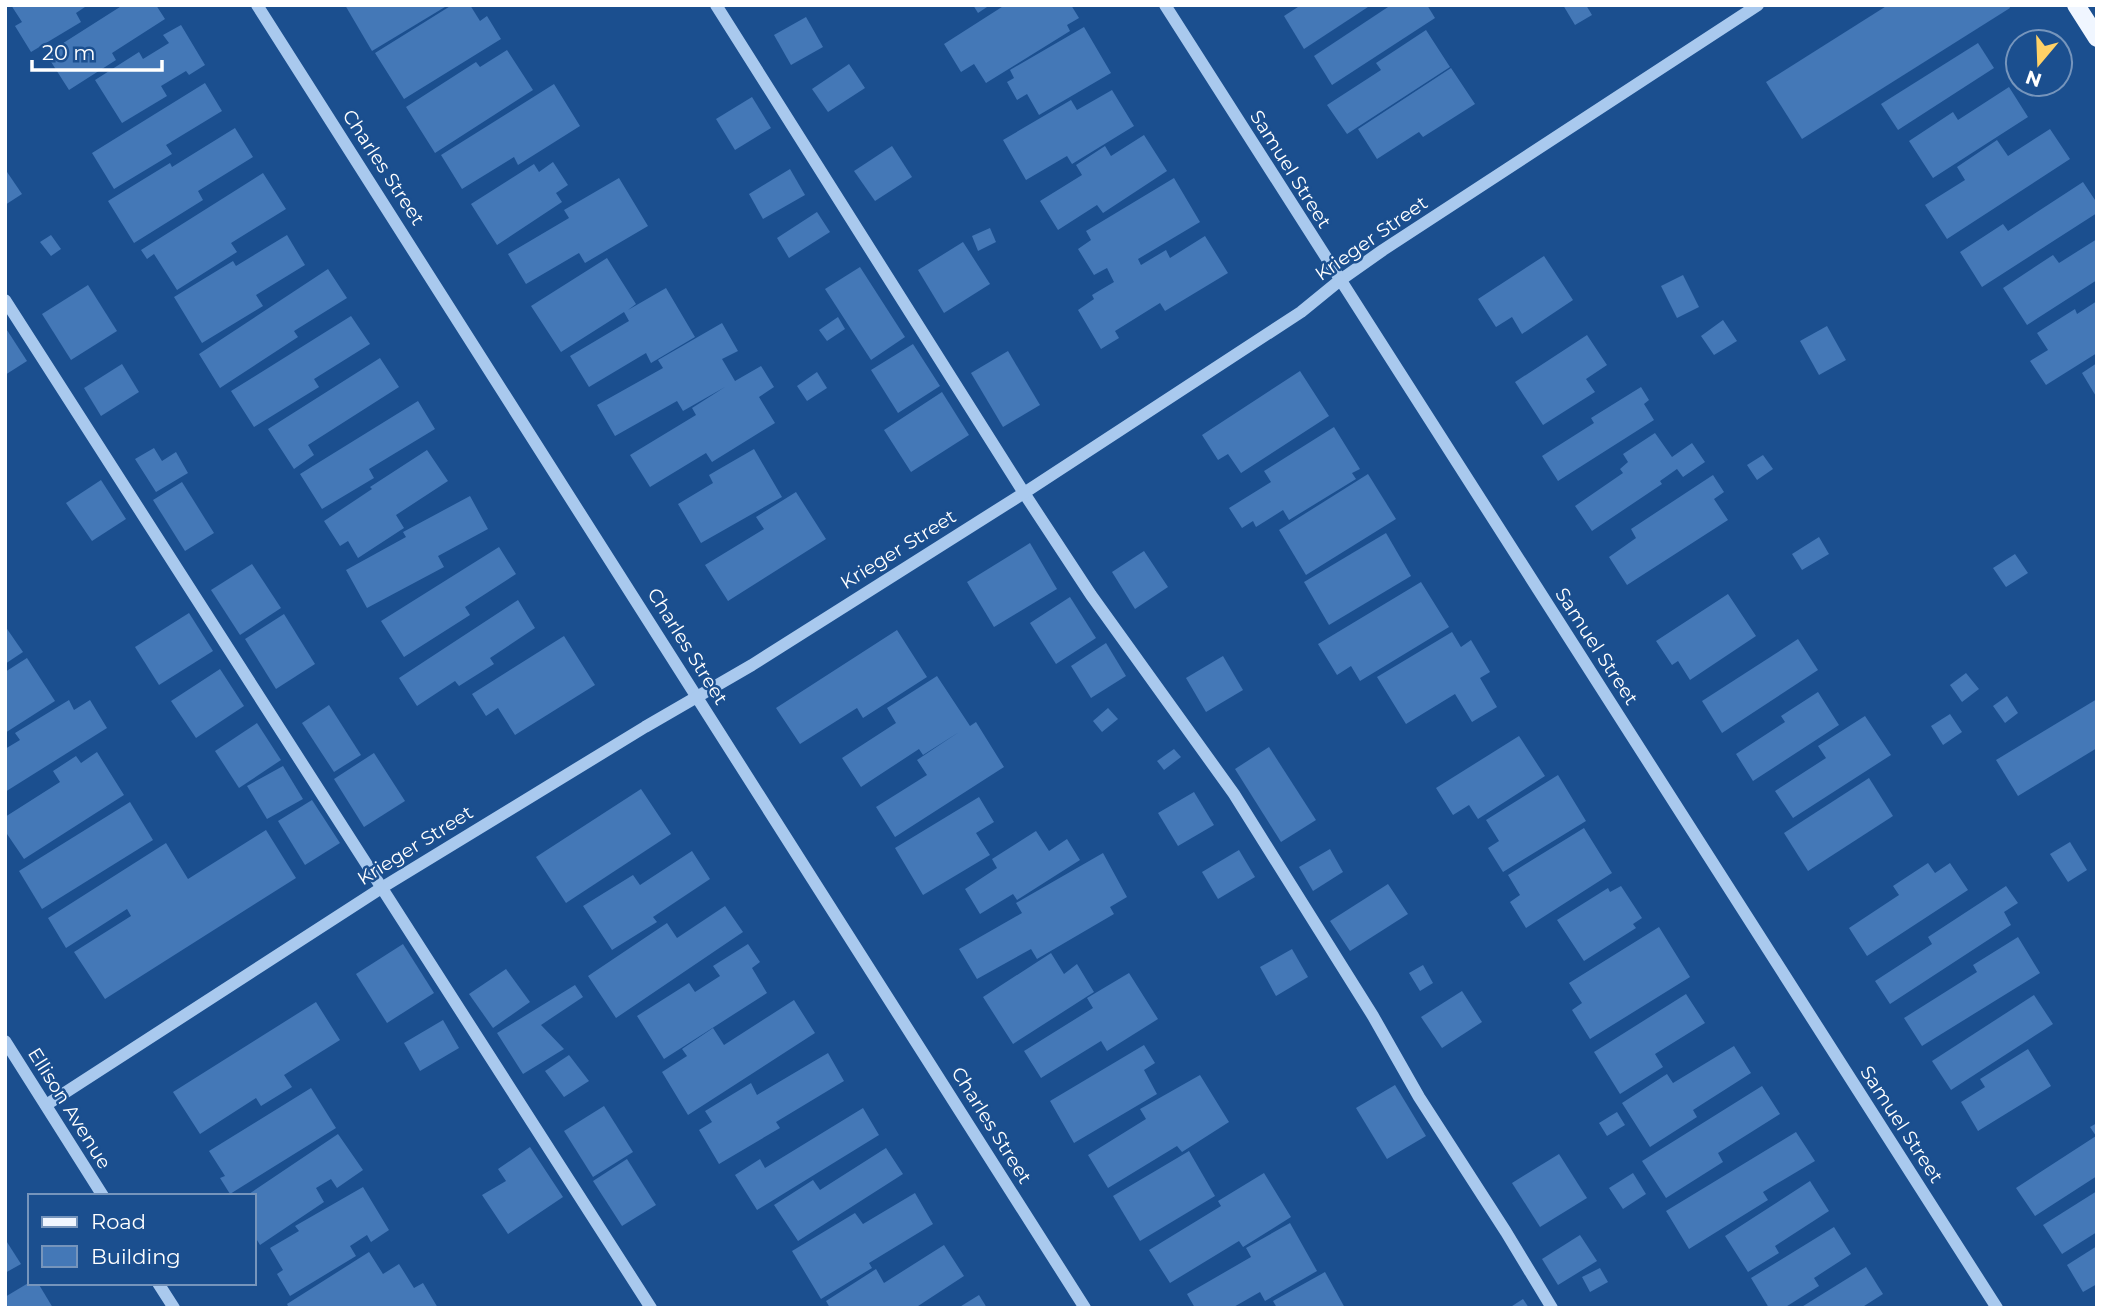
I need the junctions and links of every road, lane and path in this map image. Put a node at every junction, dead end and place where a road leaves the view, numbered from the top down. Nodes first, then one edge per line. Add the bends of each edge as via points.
1 (257, 5) edge
2 (716, 5) edge
3 (1165, 5) edge
4 (1758, 5) edge
5 (2076, 5) edge
6 (2097, 38) edge
7 (1339, 281) junction
8 (5, 300) edge
9 (1024, 493) junction
10 (698, 697) junction
11 (383, 887) junction
12 (5, 1041) edge
13 (46, 1105) junction
14 (102, 1194) edge
15 (159, 1285) edge
16 (174, 1308) edge
17 (652, 1308) edge
18 (1085, 1308) edge
19 (1552, 1308) edge
20 (1997, 1308) edge

1 - 10 street, Charles Street
2 - 9 street
3 - 7 street, Samuel Street
4 - 7 street, Krieger Street
5 - 6 main road
7 - 9 street, Krieger Street via 1301,312
7 - 20 street, Samuel Street
8 - 11 street
9 - 10 street, Krieger Street
9 - 19 street via 1234,794
10 - 11 street, Krieger Street
10 - 18 street, Charles Street
11 - 13 street, Krieger Street
11 - 17 street
12 - 13 street, Ellison Avenue
13 - 14 street, Ellison Avenue
15 - 16 street

